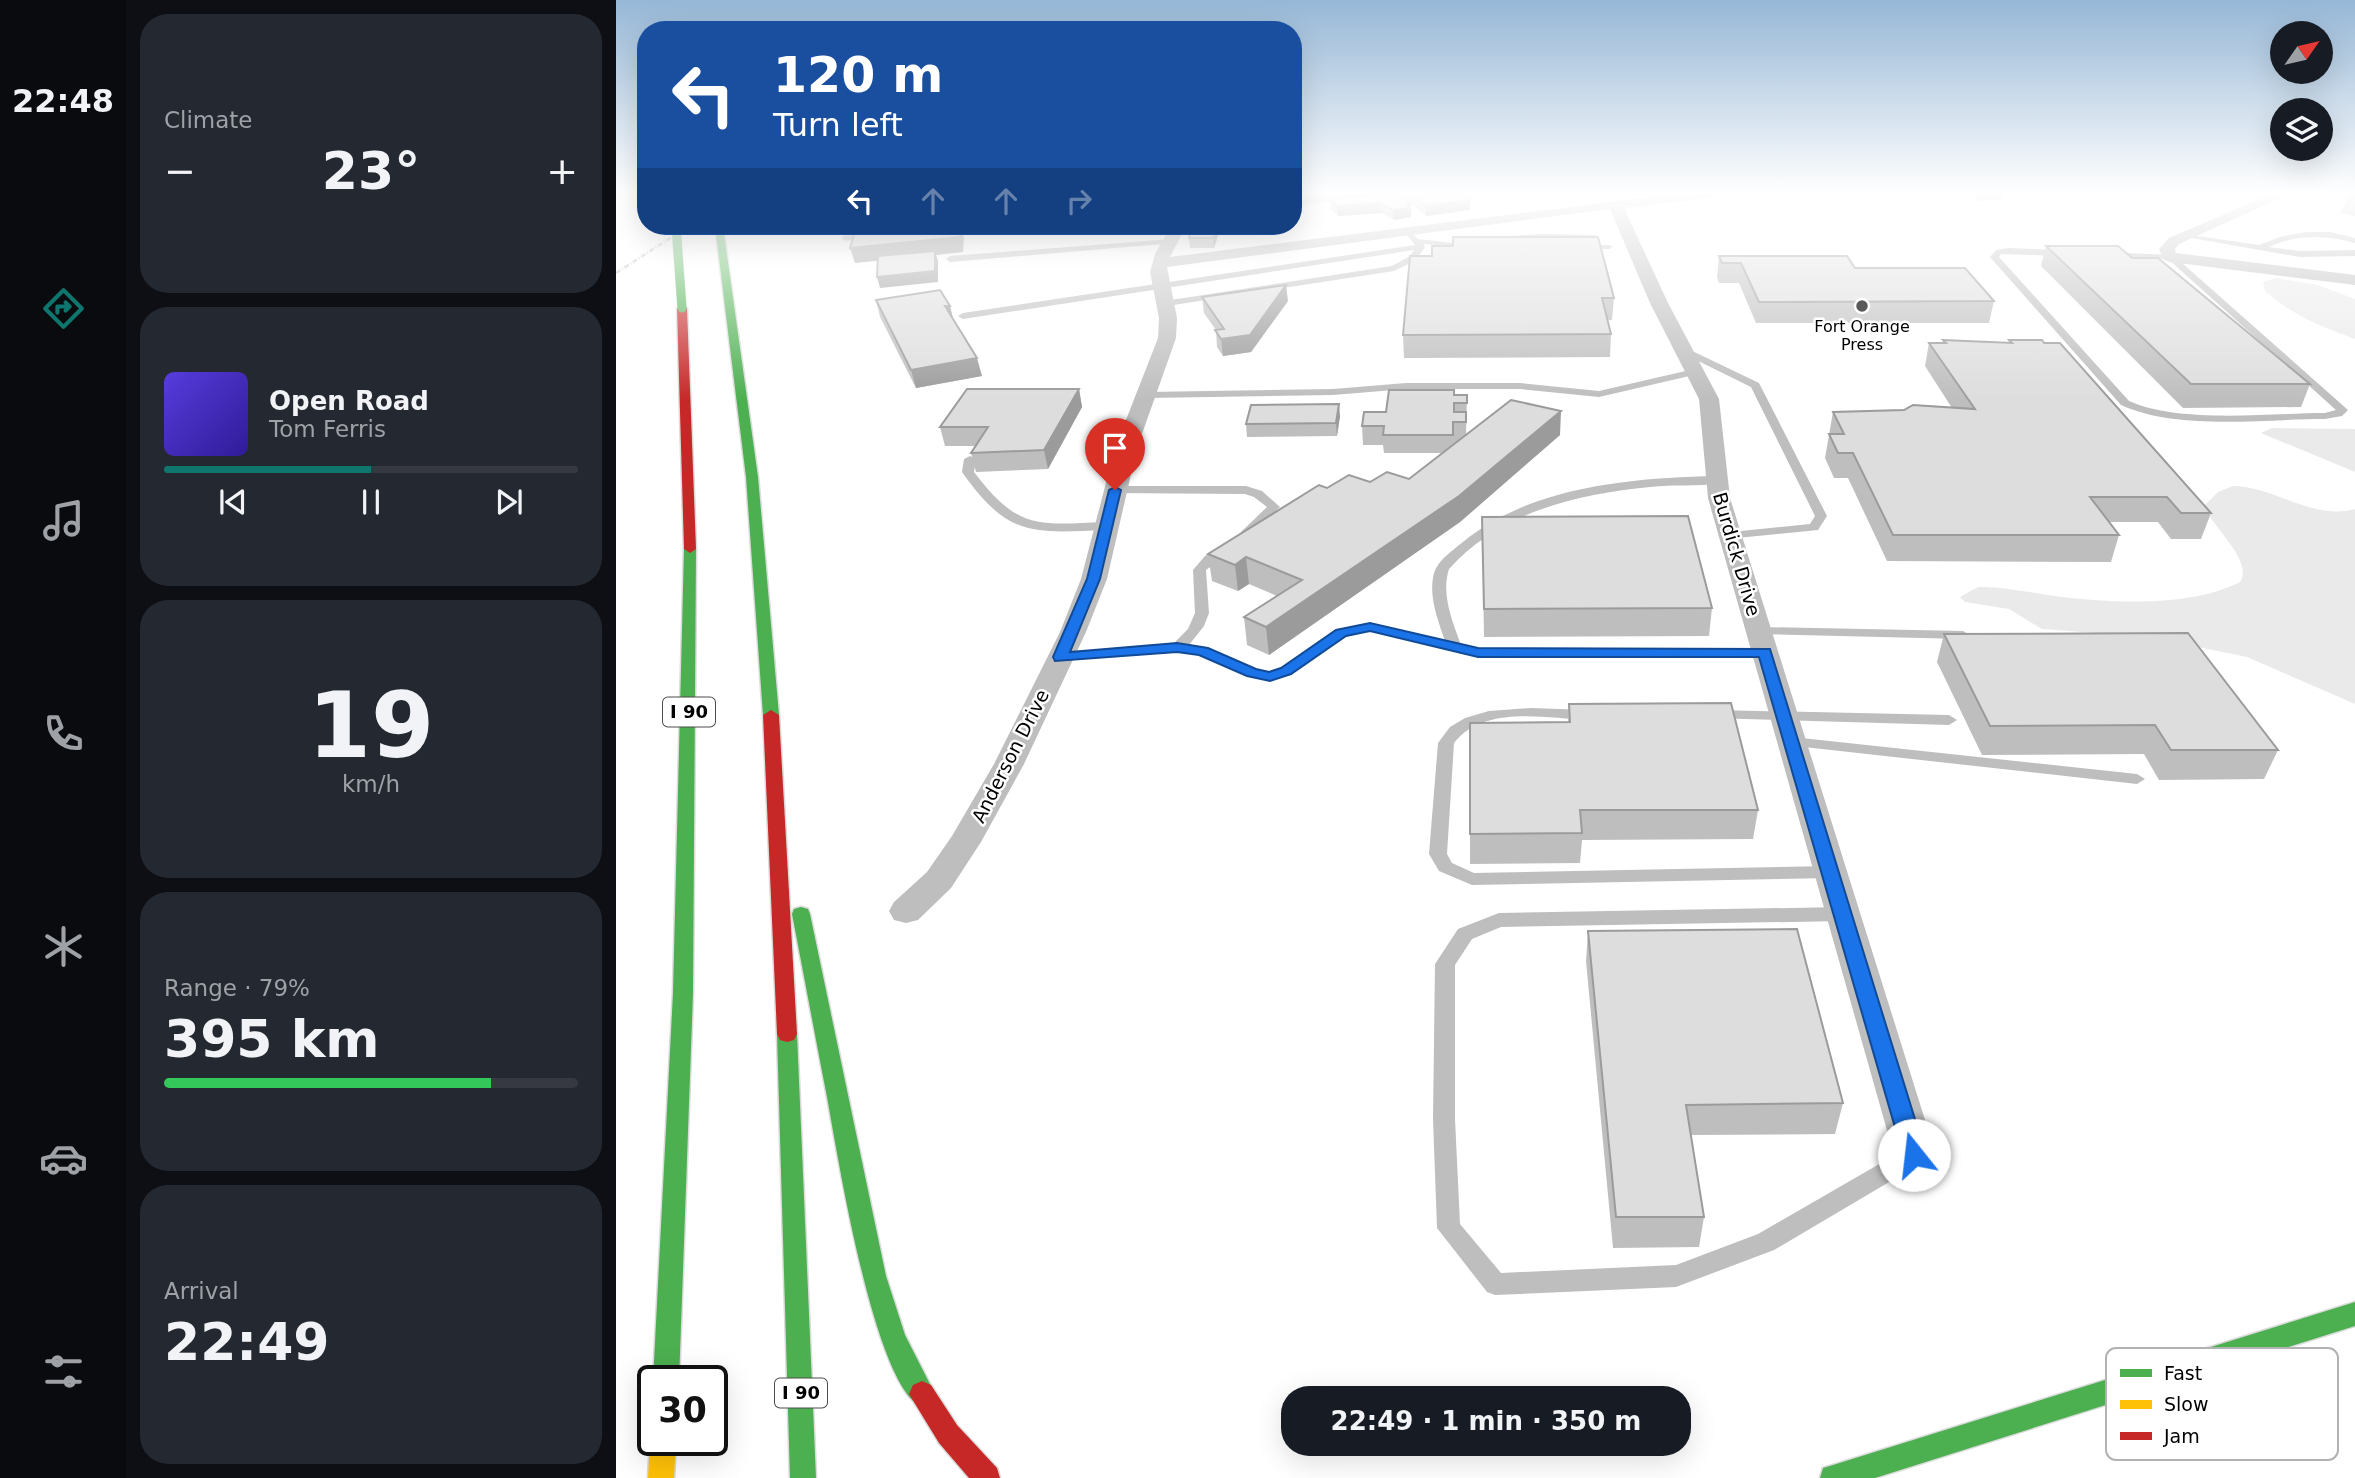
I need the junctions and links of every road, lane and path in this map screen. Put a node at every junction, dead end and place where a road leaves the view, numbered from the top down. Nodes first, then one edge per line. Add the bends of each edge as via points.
1 (679, 263) edge
2 (725, 263) edge
3 (1112, 263) edge
4 (1404, 263) edge
5 (1643, 263) edge
6 (2000, 263) edge
7 (2177, 263) edge
8 (2218, 263) edge
9 (1168, 264) edge
10 (2355, 280) edge
11 (963, 316) dead end
12 (1689, 361) junction
13 (1146, 395) junction
14 (970, 459) dead end
15 (1716, 480) junction
16 (1115, 490) junction
17 (1105, 526) junction
18 (1731, 536) junction
19 (1978, 636) edge
20 (1762, 642) junction
21 (1454, 646) junction
22 (1177, 648) junction
23 (1060, 657) junction
24 (1607, 715) edge
25 (1702, 715) edge
26 (1784, 715) junction
27 (1949, 720) dead end
28 (1792, 742) junction
29 (2137, 779) dead end
30 (775, 784) junction
31 (1830, 872) junction
32 (906, 911) dead end
33 (1843, 915) junction
34 (1914, 1155) joint
35 (2355, 1314) edge
36 (2247, 1348) edge
37 (667, 1365) edge
38 (2106, 1392) edge
39 (662, 1456) edge
40 (661, 1478) edge
41 (803, 1478) edge
42 (987, 1478) edge
43 (1833, 1478) edge

1 - 37 highway, I 90, bridge via 691,467 691,631 684,956
2 - 30 highway, I 90 via 752,456
3 - 9 lane
4 - 9 lane via 1394,268
5 - 12 street, Burdick Drive
6 - 7 lane via 2134,409 2165,415 2325,416 2342,411 2340,404
8 - 10 street
9 - 11 lane
9 - 13 street, Anderson Drive via 1167,338
12 - 13 lane via 1599,394 1520,386 1406,386
12 - 15 street, Burdick Drive via 1712,410
12 - 18 lane via 1755,385 1821,516 1814,527
13 - 16 street, Anderson Drive
14 - 17 lane via 968,472 1006,518 1046,528
15 - 18 street, Burdick Drive
15 - 21 lane via 1659,480 1553,502 1493,525 1441,570 1438,597
16 - 17 street, Anderson Drive
16 - 22 lane via 1246,490 1273,507 1202,567 1198,575 1202,617 1196,631
17 - 23 street, Anderson Drive via 1085,604
18 - 20 street, Burdick Drive
19 - 20 lane
20 - 21 lane via 1478,653
20 - 26 street, Burdick Drive
21 - 22 lane via 1370,627 1342,633 1286,671 1270,676 1202,651
22 - 23 lane
23 - 32 street, Anderson Drive via 1009,764 965,842 939,880
24 - 31 lane via 1497,714 1469,720 1450,734 1438,854 1445,867 1472,879
25 - 26 lane
26 - 27 lane
26 - 28 street, Burdick Drive
28 - 29 lane
28 - 31 street, Burdick Drive
30 - 41 highway, I 90
30 - 42 highway via 867,1247 885,1311 909,1373 948,1434
31 - 33 street, Burdick Drive
33 - 34 street, Burdick Drive
33 - 34 lane via 1499,919 1465,934 1445,964 1449,1228 1496,1284 1676,1276 1766,1242
35 - 36 highway
38 - 43 highway
39 - 40 highway

